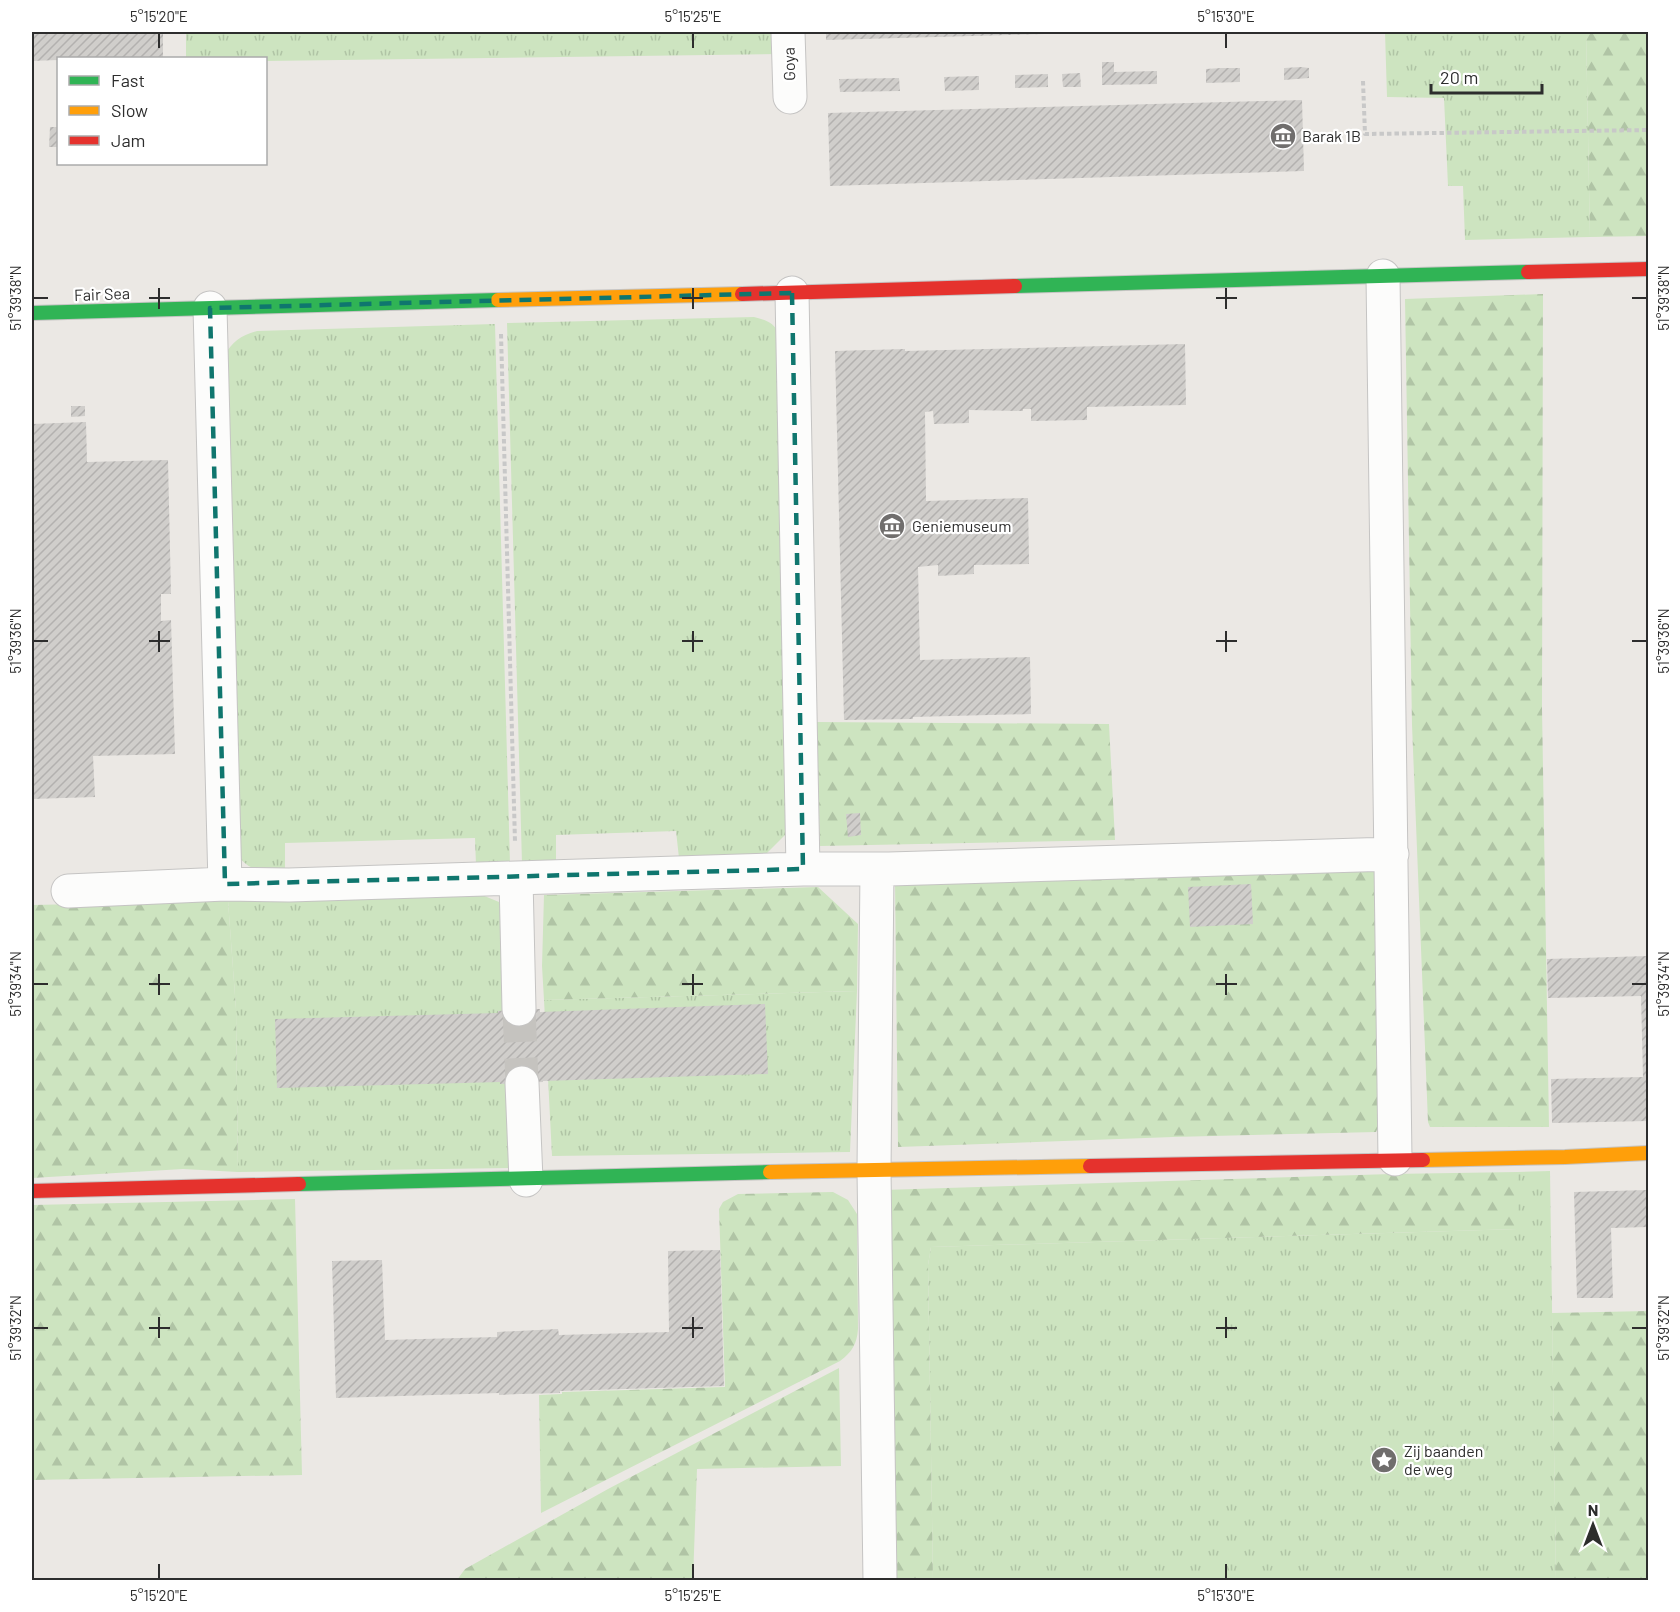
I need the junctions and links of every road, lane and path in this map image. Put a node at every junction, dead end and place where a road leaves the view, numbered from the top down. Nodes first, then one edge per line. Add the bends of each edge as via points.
1 (788, 32) edge
2 (1363, 81) dead end
3 (790, 97) dead end
4 (1648, 130) edge
5 (1648, 269) edge
6 (1383, 276) junction
7 (792, 292) junction
8 (501, 301) junction
9 (210, 308) junction
10 (32, 313) edge
11 (1392, 854) junction
12 (803, 869) junction
13 (877, 869) junction
14 (516, 879) junction
15 (225, 884) junction
16 (68, 891) dead end
17 (519, 1009) tunnel mouth
18 (522, 1083) tunnel mouth
19 (1648, 1154) edge
20 (1395, 1160) junction
21 (874, 1171) junction
22 (525, 1180) junction
23 (32, 1191) edge
24 (880, 1581) edge

1 - 3 street, Goya
2 - 4 path via 1365,134
5 - 6 street, Fair Sea
6 - 7 street, Fair Sea
6 - 11 street
7 - 8 street, Fair Sea
7 - 12 street
8 - 9 street, Fair Sea
8 - 14 path
9 - 10 street, Fair Sea
9 - 15 street
11 - 13 street
11 - 20 street
12 - 13 street
12 - 14 street
13 - 21 street
14 - 15 street
14 - 17 street
15 - 16 street
18 - 22 street
19 - 20 street
20 - 21 street
21 - 22 street
21 - 24 street
22 - 23 street

